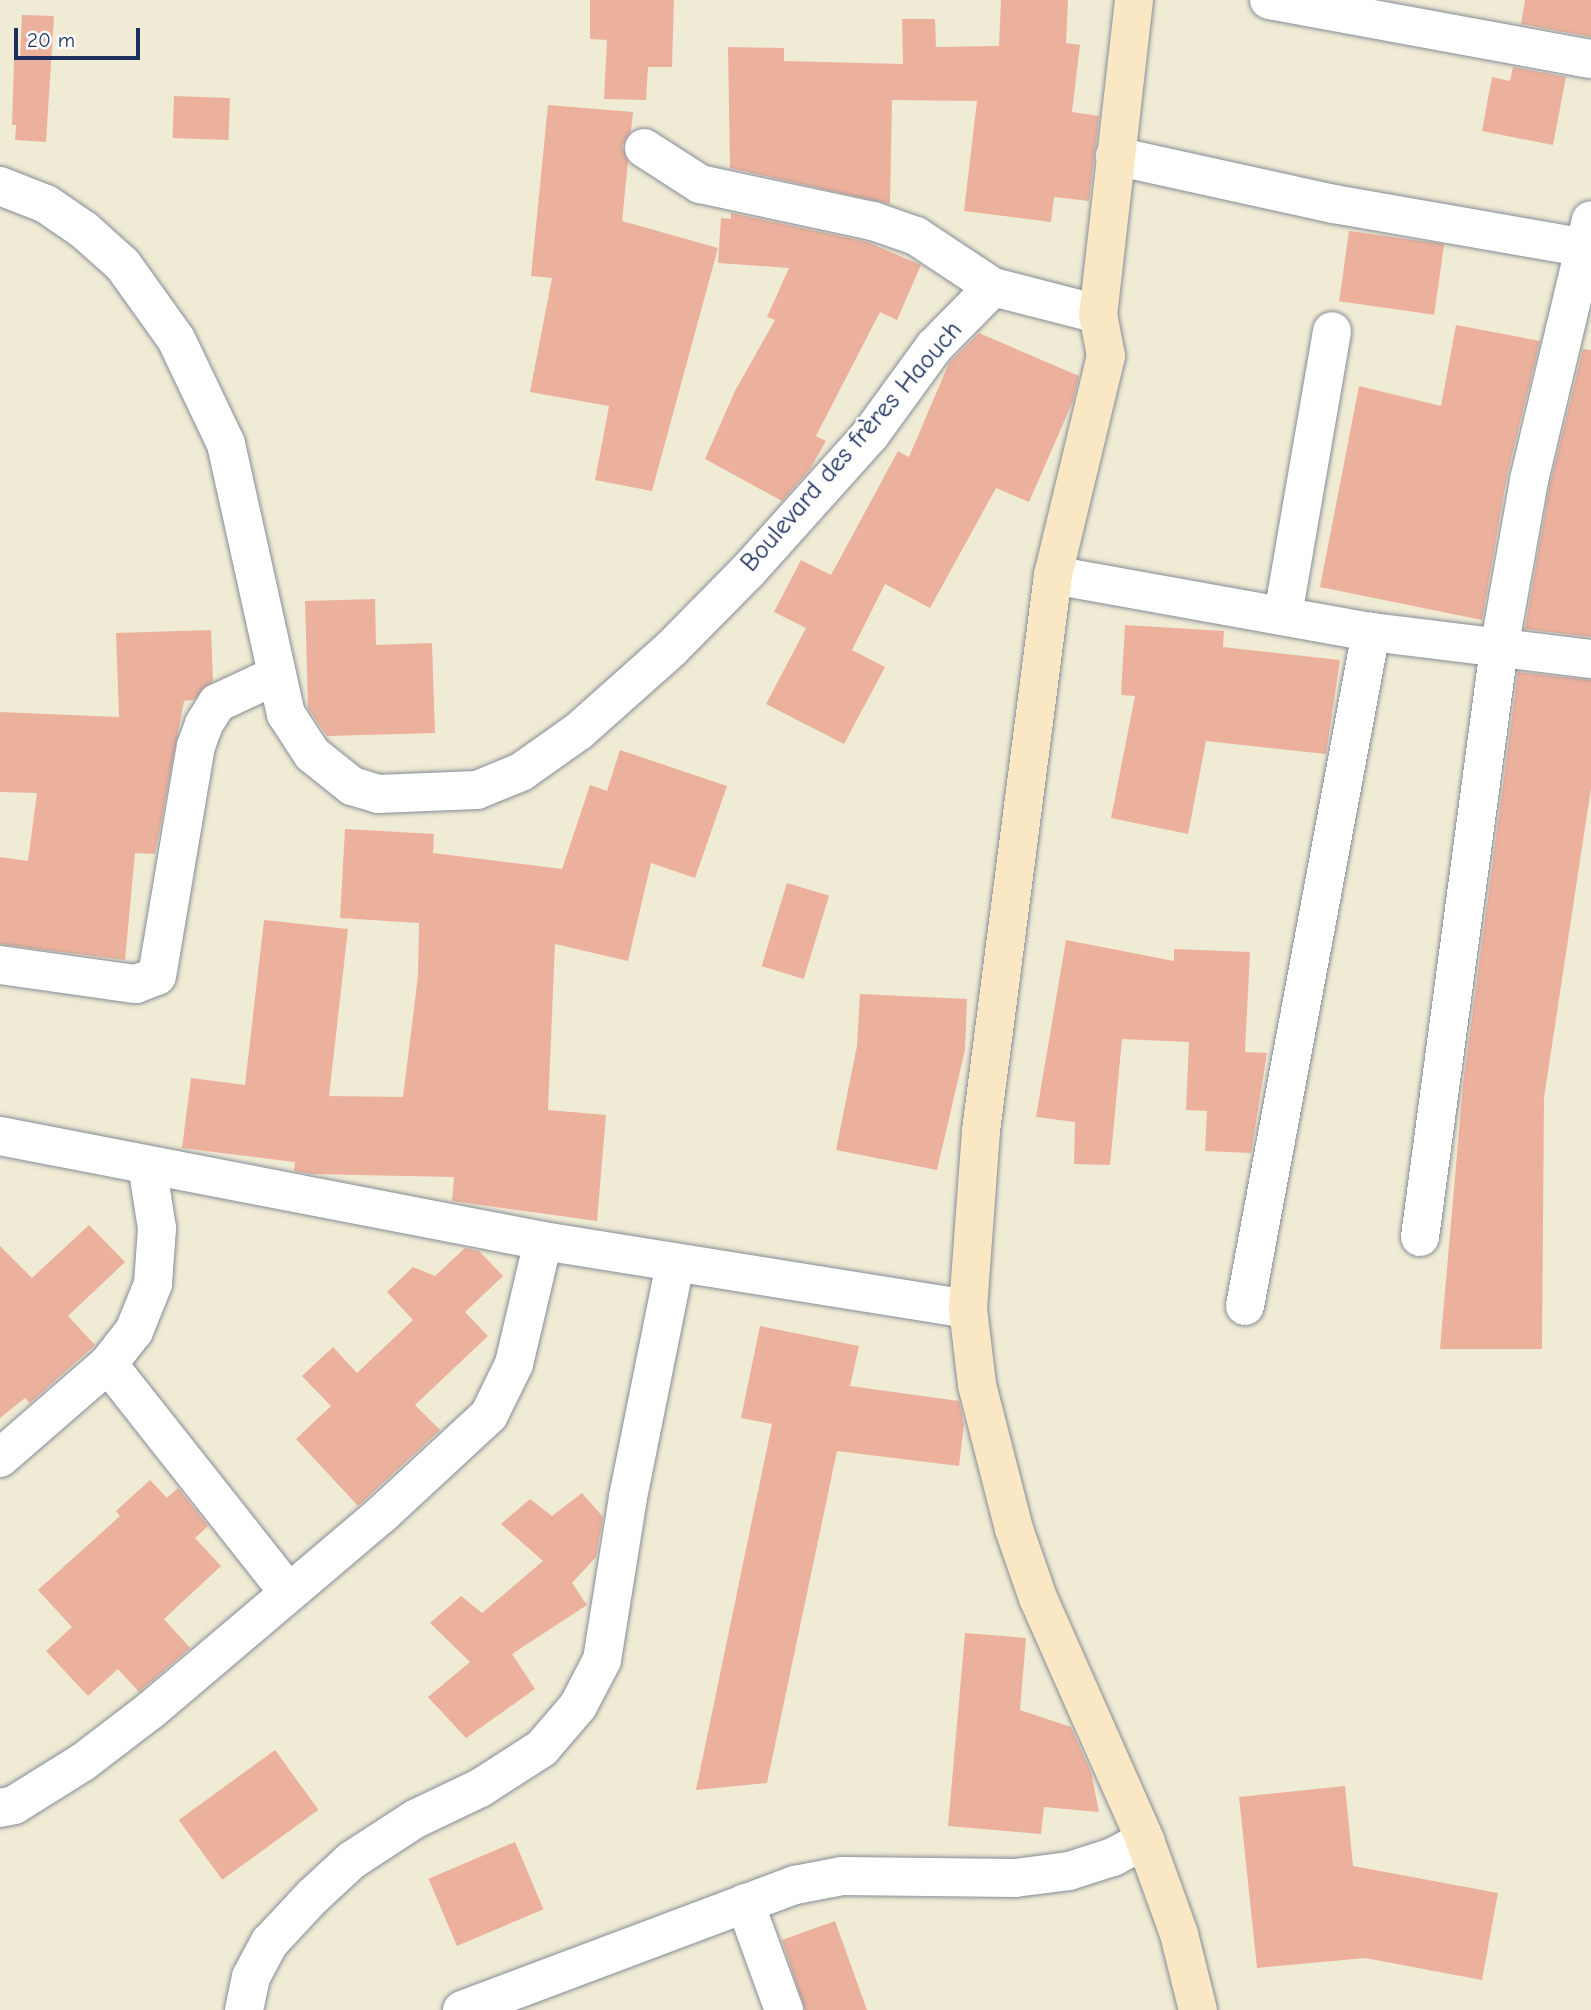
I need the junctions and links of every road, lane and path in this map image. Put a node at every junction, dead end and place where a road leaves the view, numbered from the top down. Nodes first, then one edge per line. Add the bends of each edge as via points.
1 (1133, 0) edge
2 (1269, 0) edge
3 (1591, 59) edge
4 (644, 148) dead end
5 (1115, 156) junction
6 (0, 186) edge
7 (1589, 239) edge
8 (993, 287) junction
9 (1098, 314) junction
10 (1332, 331) dead end
11 (1053, 575) junction
12 (1283, 615) junction
13 (1371, 632) junction
14 (1499, 649) junction
15 (1591, 659) edge
16 (275, 676) junction
17 (0, 965) edge
18 (0, 1136) edge
19 (147, 1164) junction
20 (1420, 1237) dead end
21 (543, 1241) junction
22 (675, 1264) junction
23 (1245, 1306) dead end
24 (968, 1309) junction
25 (108, 1364) junction
26 (0, 1458) edge
27 (288, 1592) junction
28 (0, 1808) edge
29 (1145, 1840) junction
30 (745, 1903) junction
31 (522, 1999) edge
32 (244, 2010) edge
33 (462, 2010) edge
34 (784, 2010) edge
35 (1198, 2010) edge

1 - 5 main road
2 - 3 street
4 - 8 street via 700,184 873,221 916,236
5 - 7 street via 1334,204
5 - 9 main road
6 - 16 street, Boulevard des frères Haouch via 46,204 84,230 123,265 176,339 226,444
7 - 14 street via 1529,480
8 - 9 street
8 - 16 street, Boulevard des frères Haouch via 934,346 870,435 738,581 579,731 521,772 477,790 448,793 378,794 352,786 298,736
9 - 11 main road via 1106,356
10 - 12 street
11 - 12 street
11 - 24 main road via 981,1131
12 - 13 street
13 - 14 street
13 - 23 street
14 - 15 street
14 - 20 street
16 - 17 street via 217,703 204,724 194,757 157,976 136,984
18 - 19 street
19 - 21 street
19 - 25 street via 157,1228 153,1284 134,1331
21 - 22 street
21 - 27 street via 514,1364 489,1415 381,1516
22 - 24 street
22 - 32 street via 628,1497 602,1660 578,1706 542,1748 352,1860 270,1942 251,1977
24 - 29 main road via 986,1426 1014,1529 1038,1598
25 - 26 street
25 - 27 street
27 - 28 street via 83,1762 14,1805
29 - 30 street via 1113,1857 1069,1871 1015,1878 842,1876
29 - 35 main road via 1179,1934
30 - 31 street
30 - 34 street
31 - 33 street

